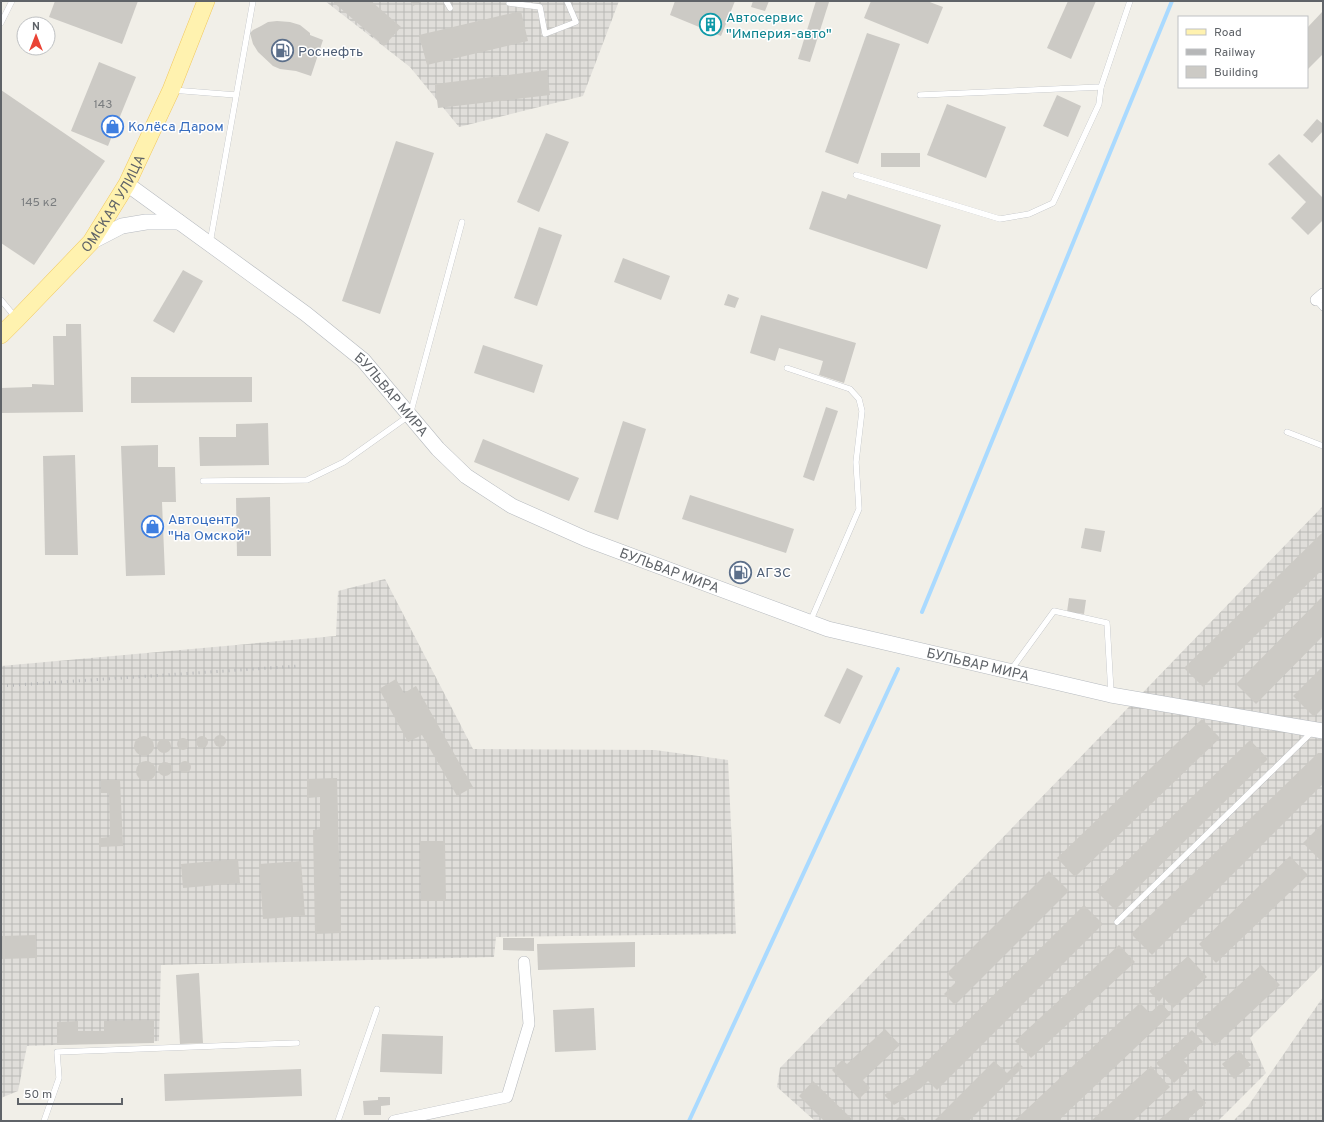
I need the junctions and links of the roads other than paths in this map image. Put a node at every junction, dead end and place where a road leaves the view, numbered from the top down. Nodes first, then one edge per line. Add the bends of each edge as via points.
1 (12, 1) edge
2 (206, 1) edge
3 (254, 1) edge
4 (446, 1) edge
5 (567, 1) edge
6 (1130, 1) edge
7 (510, 3) dead end
8 (450, 8) dead end
9 (1, 23) edge
10 (1101, 87) junction
11 (171, 90) junction
12 (920, 94) dead end
13 (236, 95) junction
14 (856, 175) dead end
15 (127, 184) junction
16 (179, 222) junction
17 (462, 222) dead end
18 (91, 242) junction
19 (210, 244) junction
20 (1, 300) edge
21 (18, 319) junction
22 (1, 335) edge
23 (787, 368) dead end
24 (410, 415) junction
25 (1287, 432) dead end
26 (1323, 446) edge
27 (203, 481) dead end
28 (809, 622) junction
29 (1010, 672) junction
30 (1111, 695) junction
31 (1319, 730) edge
32 (1117, 922) dead end
33 (524, 962) dead end
34 (377, 1009) dead end
35 (297, 1043) dead end
36 (44, 1121) edge
37 (338, 1121) edge
38 (394, 1121) edge

1 - 9 lane
2 - 11 main road, ОМСКАЯ УЛИЦА
3 - 13 lane
4 - 8 lane
5 - 7 lane via 576,22 545,34 540,7
6 - 10 lane
10 - 12 lane
10 - 14 lane via 1099,104 1053,203 1029,214 1000,219
11 - 13 lane
11 - 15 main road, ОМСКАЯ УЛИЦА
13 - 19 lane
15 - 16 street, БУЛЬВАР МИРА
15 - 18 main road, ОМСКАЯ УЛИЦА
16 - 18 street via 146,222 122,226
16 - 19 street, БУЛЬВАР МИРА
17 - 24 lane
18 - 21 main road, ОМСКАЯ УЛИЦА
19 - 24 street, БУЛЬВАР МИРА via 306,314 363,360
20 - 21 lane
21 - 22 main road, ОМСКАЯ УЛИЦА
23 - 28 lane via 850,389 859,399 862,411 856,462 859,509
24 - 27 lane via 344,462 307,480
24 - 28 street, БУЛЬВАР МИРА via 438,449 466,476 512,506 586,539
25 - 26 lane
28 - 29 street, БУЛЬВАР МИРА via 828,629
29 - 30 street, БУЛЬВАР МИРА
29 - 30 lane via 1054,611 1107,623
30 - 31 street, БУЛЬВАР МИРА
31 - 32 lane
33 - 38 street via 529,1024 507,1097
34 - 37 lane
35 - 36 lane via 57,1052 59,1078

